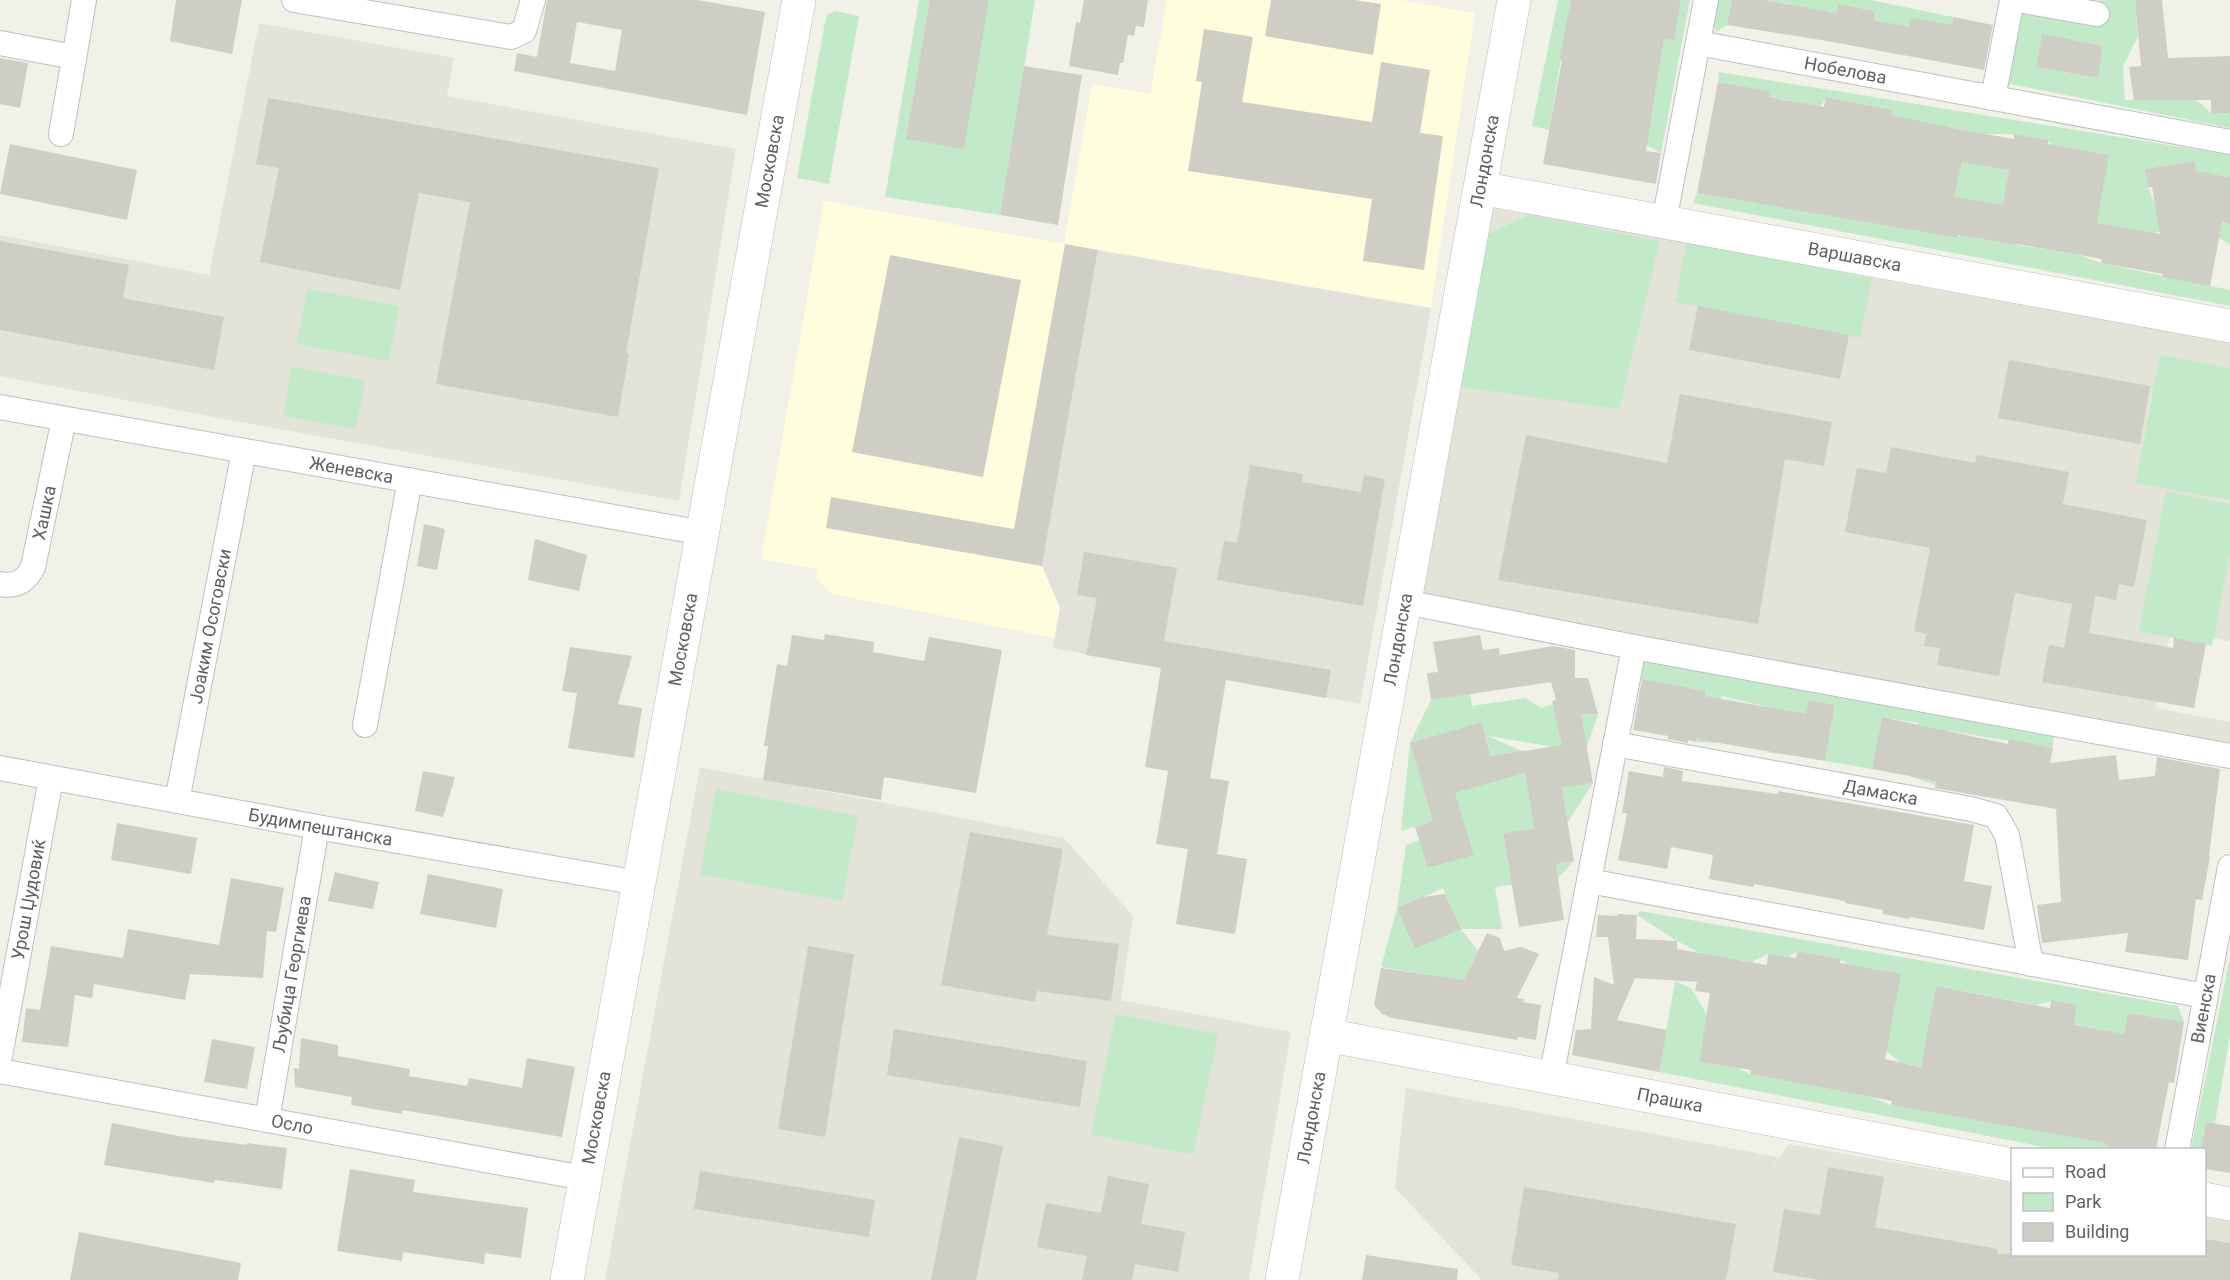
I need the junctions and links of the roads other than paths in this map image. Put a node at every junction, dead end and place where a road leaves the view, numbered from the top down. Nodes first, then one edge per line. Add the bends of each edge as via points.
1 (84, 0) edge
2 (294, 0) edge
3 (533, 0) edge
4 (799, 0) edge
5 (1514, 0) edge
6 (1706, 0) edge
7 (2012, 0) edge
8 (2018, 0) edge
9 (2097, 14) dead end
10 (0, 43) edge
11 (1698, 43) junction
12 (74, 57) junction
13 (1993, 98) junction
14 (61, 134) dead end
15 (2230, 142) edge
16 (1480, 188) junction
17 (1664, 222) junction
18 (2230, 326) edge
19 (0, 407) edge
20 (64, 419) junction
21 (244, 451) junction
22 (410, 480) junction
23 (703, 533) junction
24 (0, 584) edge
25 (1405, 602) junction
26 (1634, 647) junction
27 (365, 725) dead end
28 (1615, 744) junction
29 (2230, 756) edge
30 (0, 768) edge
31 (51, 778) junction
32 (177, 801) junction
33 (317, 827) junction
34 (2230, 867) edge
35 (1589, 881) junction
36 (639, 883) junction
37 (2031, 964) junction
38 (2205, 996) junction
39 (1326, 1035) junction
40 (0, 1056) edge
41 (0, 1071) edge
42 (1551, 1078) junction
43 (267, 1120) junction
44 (2177, 1148) edge
45 (2011, 1165) edge
46 (584, 1178) junction
47 (2206, 1200) edge
48 (2230, 1204) edge
49 (567, 1280) edge
50 (1282, 1280) edge

1 - 12 street
2 - 3 street via 511,37 524,31
4 - 23 street, Московска
5 - 16 street, Лондонска
6 - 11 street
7 - 13 street
8 - 9 street
10 - 12 street
11 - 13 street, Нобелова
11 - 17 street
12 - 14 street
13 - 15 street, Нобелова
16 - 17 street, Варшавска
16 - 25 street, Лондонска
17 - 18 street, Варшавска
19 - 20 street, Женевска
20 - 21 street, Женевска
20 - 24 street, Хашка via 33,567 21,582
21 - 22 street, Женевска
21 - 32 street, Јоаким Осоговски
22 - 23 street, Женевска
22 - 27 street
23 - 36 street, Московска
25 - 26 street
25 - 39 street, Лондонска
26 - 28 street
26 - 29 street
28 - 35 street
28 - 37 street, Дамаска via 1995,816 2007,835
30 - 31 street, Будимпештанска
31 - 32 street, Будимпештанска
31 - 40 street, Урош Џудовиќ
32 - 33 street, Будимпештанска
33 - 36 street, Будимпештанска
33 - 43 street, Љубица Георгиева
34 - 38 street, Виенска
35 - 37 street
35 - 42 street
36 - 46 street, Московска
37 - 38 street
38 - 44 street, Виенска
39 - 42 street, Прашка
39 - 50 street, Лондонска
41 - 43 street, Осло
42 - 45 street, Прашка
43 - 46 street, Осло
46 - 49 street, Московска
47 - 48 street

